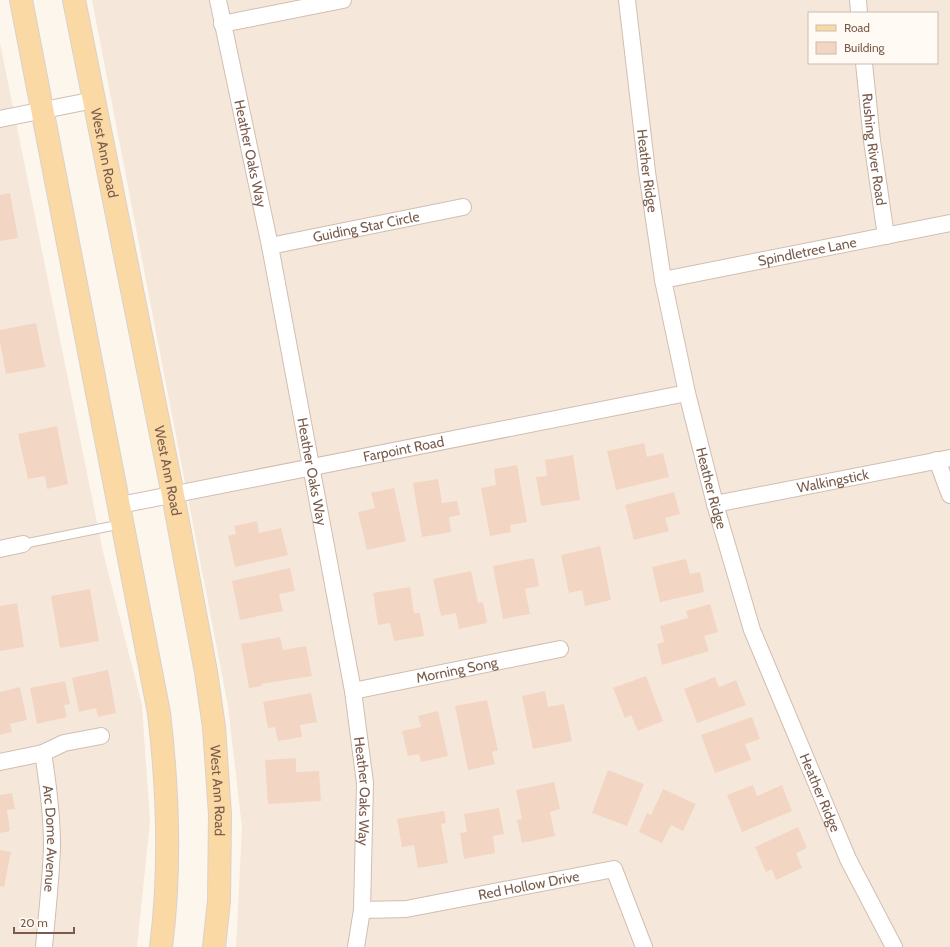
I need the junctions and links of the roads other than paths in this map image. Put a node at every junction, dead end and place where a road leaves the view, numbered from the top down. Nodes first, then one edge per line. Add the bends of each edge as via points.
1 (21, 0) edge
2 (74, 0) edge
3 (218, 0) edge
4 (343, 0) edge
5 (627, 0) edge
6 (858, 0) edge
7 (859, 12) edge
8 (222, 24) junction
9 (864, 64) edge
10 (94, 100) junction
11 (43, 110) junction
12 (0, 119) edge
13 (463, 208) dead end
14 (950, 223) edge
15 (886, 236) junction
16 (270, 246) junction
17 (663, 280) junction
18 (687, 393) junction
19 (944, 459) edge
20 (312, 468) junction
21 (173, 494) junction
22 (950, 495) edge
23 (715, 504) junction
24 (122, 514) junction
25 (23, 544) joint
26 (0, 549) edge
27 (560, 649) dead end
28 (353, 691) junction
29 (102, 736) dead end
30 (44, 753) junction
31 (0, 762) edge
32 (362, 910) junction
33 (44, 947) edge
34 (161, 947) edge
35 (214, 947) edge
36 (356, 947) edge
37 (644, 947) edge
38 (894, 947) edge

1 - 11 main road
2 - 10 main road, West Ann Road
3 - 8 street, Heather Oaks Way
4 - 8 street
5 - 17 street, Heather Ridge via 647,172
6 - 7 street
8 - 16 street, Heather Oaks Way
9 - 15 street, Rushing River Road
10 - 11 street
10 - 21 main road, West Ann Road
11 - 12 street
11 - 24 main road
13 - 16 street, Guiding Star Circle
14 - 15 street, Spindletree Lane
15 - 17 street, Spindletree Lane
16 - 20 street, Heather Oaks Way
17 - 18 street, Heather Ridge
18 - 20 street, Farpoint Road
18 - 23 street, Heather Ridge
19 - 22 street
19 - 23 street, Walkingstick
20 - 21 street, Farpoint Road
20 - 28 street, Heather Oaks Way
21 - 24 street, Farpoint Road
21 - 35 main road, West Ann Road via 214,727 220,855
23 - 38 street, Heather Ridge via 752,630 848,860
24 - 25 lane
24 - 34 main road via 159,713 164,756 166,842
25 - 26 street
27 - 28 street, Morning Song
28 - 32 street, Heather Oaks Way via 365,783
29 - 30 street via 64,743
30 - 31 street
30 - 33 street, Arc Dome Avenue via 52,845
32 - 36 street, Heather Oaks Way
32 - 37 street, Red Hollow Drive via 406,909 614,869

